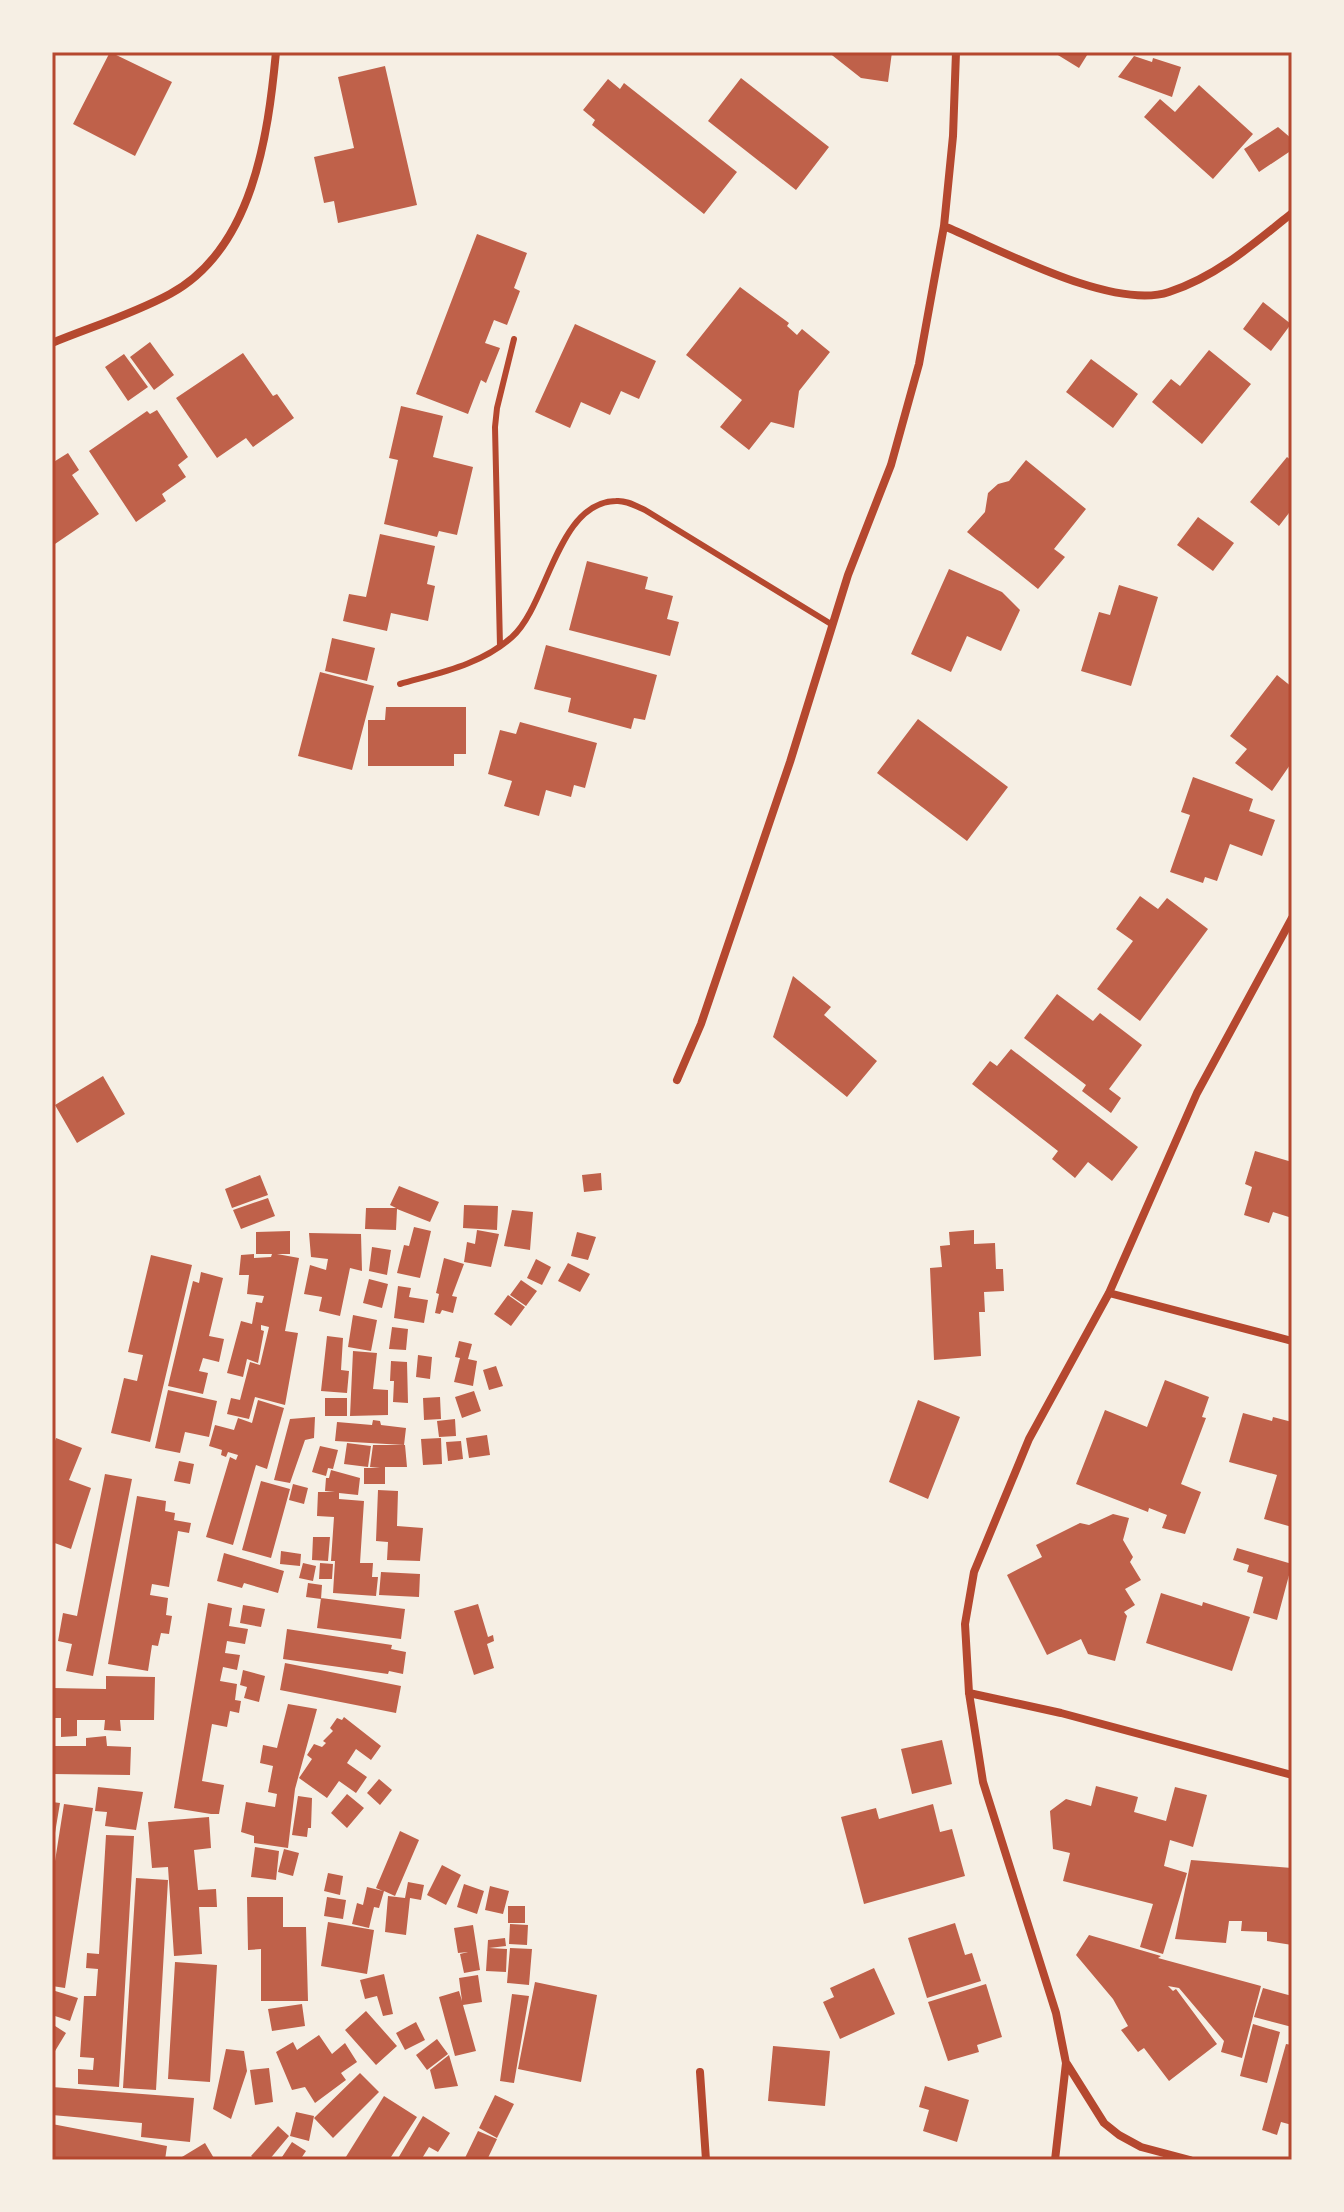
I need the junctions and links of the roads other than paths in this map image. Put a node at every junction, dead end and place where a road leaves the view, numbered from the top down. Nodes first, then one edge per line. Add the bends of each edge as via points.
1 (276, 52) edge
2 (956, 52) edge
3 (1292, 213) edge
4 (944, 226) junction
5 (514, 339) dead end
6 (52, 343) edge
7 (831, 624) junction
8 (500, 646) junction
9 (400, 684) dead end
10 (1292, 918) edge
11 (677, 1080) dead end
12 (1109, 1293) junction
13 (1292, 1341) edge
14 (969, 1693) junction
15 (1292, 1775) edge
16 (1066, 2063) junction
17 (700, 2072) dead end
18 (706, 2160) edge
19 (1055, 2160) edge
20 (1190, 2160) edge

1 - 6 street via 264,146 249,196 207,266 171,293
2 - 4 street
3 - 4 street via 1243,253 1192,283 1153,296 1107,291 1058,276
4 - 7 street via 919,364 891,465
5 - 8 lane via 495,427
7 - 8 lane via 645,510 615,500 587,512 574,527 520,629
7 - 11 street via 790,762
8 - 9 lane via 472,662
10 - 12 street via 1197,1093
12 - 13 street
12 - 14 street via 1029,1439 974,1572 965,1624
14 - 15 street
14 - 16 street via 983,1782 1056,2013
16 - 19 street
16 - 20 street via 1111,2129 1141,2147
17 - 18 street

